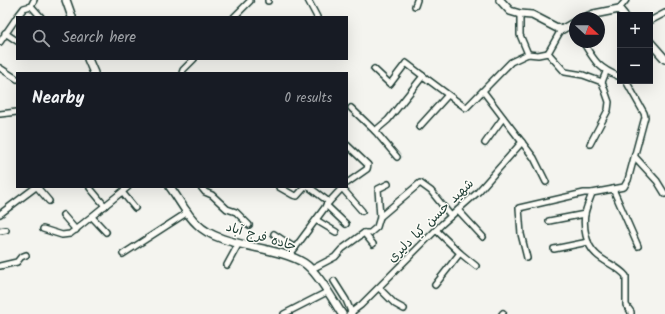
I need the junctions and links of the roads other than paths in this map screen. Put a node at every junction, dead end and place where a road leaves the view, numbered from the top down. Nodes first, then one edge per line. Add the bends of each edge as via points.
1 (34, 0) edge
2 (66, 0) edge
3 (308, 0) edge
4 (417, 0) edge
5 (500, 0) edge
6 (626, 0) edge
7 (250, 1) edge
8 (31, 6) junction
9 (415, 6) dead end
10 (619, 9) junction
11 (604, 12) edge
12 (622, 12) edge
13 (665, 13) edge
14 (520, 14) junction
15 (18, 16) edge
16 (40, 16) edge
17 (72, 16) edge
18 (235, 16) edge
19 (316, 16) edge
20 (16, 18) edge
21 (653, 19) edge
22 (569, 27) edge
23 (561, 30) junction
24 (6, 33) junction
25 (16, 40) edge
26 (0, 42) edge
27 (653, 45) edge
28 (587, 48) edge
29 (548, 53) junction
30 (528, 54) junction
31 (665, 59) edge
32 (88, 60) edge
33 (193, 60) edge
34 (0, 68) edge
35 (374, 69) dead end
36 (94, 72) edge
37 (182, 72) edge
38 (606, 72) junction
39 (423, 76) junction
40 (617, 76) edge
41 (16, 78) edge
42 (602, 82) junction
43 (628, 84) edge
44 (483, 91) junction
45 (448, 95) junction
46 (351, 108) dead end
47 (16, 112) edge
48 (0, 114) edge
49 (503, 118) junction
50 (419, 127) dead end
51 (375, 131) junction
52 (522, 142) junction
53 (485, 143) dead end
54 (590, 144) dead end
55 (348, 146) edge
56 (397, 157) dead end
57 (635, 157) junction
58 (348, 182) edge
59 (546, 182) dead end
60 (388, 184) dead end
61 (35, 188) edge
62 (37, 188) edge
63 (90, 188) edge
64 (126, 188) edge
65 (171, 188) edge
66 (202, 188) edge
67 (281, 188) edge
68 (303, 188) edge
69 (310, 188) edge
70 (343, 188) edge
71 (613, 189) junction
72 (122, 192) junction
73 (592, 193) junction
74 (665, 194) edge
75 (49, 201) dead end
76 (328, 204) junction
77 (105, 206) junction
78 (135, 208) dead end
79 (458, 210) junction
80 (362, 211) dead end
81 (188, 212) junction
82 (0, 214) edge
83 (585, 214) junction
84 (63, 215) dead end
85 (451, 216) junction
86 (92, 217) junction
87 (380, 217) junction
88 (316, 220) junction
89 (549, 221) dead end
90 (346, 224) dead end
91 (249, 225) dead end
92 (43, 229) dead end
93 (6, 230) dead end
94 (76, 230) junction
95 (436, 230) junction
96 (0, 232) edge
97 (106, 232) dead end
98 (336, 232) dead end
99 (364, 233) junction
100 (274, 234) dead end
101 (482, 236) dead end
102 (588, 242) junction
103 (239, 243) junction
104 (373, 244) dead end
105 (638, 246) dead end
106 (295, 248) junction
107 (554, 249) dead end
108 (460, 253) junction
109 (123, 254) dead end
110 (26, 255) dead end
111 (289, 256) junction
112 (527, 258) dead end
113 (227, 265) dead end
114 (0, 266) edge
115 (476, 266) dead end
116 (312, 269) junction
117 (334, 281) dead end
118 (435, 285) dead end
119 (380, 288) junction
120 (327, 292) junction
121 (404, 309) dead end
122 (284, 314) edge
123 (342, 314) edge
124 (350, 314) edge
125 (631, 314) edge

1 - 8 street
2 - 17 street
3 - 19 street
4 - 9 street
5 - 14 street via 510,11
6 - 10 street
7 - 18 street
8 - 15 street via 24,8
8 - 16 street
10 - 11 street
10 - 12 street
13 - 21 street
14 - 23 street via 532,15
14 - 30 street via 520,35
20 - 24 street
22 - 23 street
23 - 29 street
24 - 25 street
24 - 26 street
27 - 31 street
28 - 38 street via 596,63
29 - 30 street
29 - 42 street via 565,72
30 - 44 street via 511,62
32 - 36 street
33 - 37 street
34 - 41 street
35 - 39 street via 390,84 406,64
38 - 40 street
38 - 42 street
39 - 45 street
39 - 51 street via 388,120
42 - 54 street via 609,102 608,110
43 - 57 street via 645,117
44 - 45 street via 466,108
44 - 49 street
45 - 50 street
46 - 51 street
47 - 48 street
49 - 52 street
49 - 53 street
51 - 56 street
52 - 59 street via 534,158
52 - 79 street, شهید حسن کیا دلیری via 478,192
55 - 58 street via 368,165 367,169
57 - 71 street via 624,187
57 - 74 street
60 - 87 street via 378,189
61 - 82 street
62 - 75 street
63 - 77 street
64 - 72 street
65 - 81 street, جاده فرج آباد
66 - 91 street via 227,209 236,212
67 - 68 street via 297,196
69 - 76 street
70 - 76 street
70 - 80 street
71 - 73 street
71 - 105 street
72 - 77 street
72 - 78 street
73 - 83 street
73 - 112 street via 519,208 521,234
76 - 88 street
76 - 90 street
77 - 86 street
79 - 85 street, شهید حسن کیا دلیری
79 - 101 street
81 - 103 street, جاده فرج آباد via 197,224 214,236
81 - 109 street
83 - 89 street
83 - 102 street via 584,229
84 - 94 street
85 - 87 street via 420,182
85 - 95 street, شهید حسن کیا دلیری
86 - 94 street
86 - 97 street
87 - 99 street via 377,227 370,233
88 - 98 street
88 - 106 street
92 - 94 street via 62,235
93 - 96 street
95 - 108 street
95 - 119 street, شهید حسن کیا دلیری
99 - 104 street
99 - 116 street via 335,256
100 - 106 street
102 - 107 street
102 - 125 street via 596,254 626,276 626,305
103 - 111 street, جاده فرج آباد
103 - 113 street
106 - 111 street
108 - 115 street
108 - 118 street
110 - 114 street via 17,262
111 - 116 street, جاده فرج آباد
116 - 120 street, جاده فرج آباد
117 - 124 street via 346,300
119 - 121 street via 395,304
119 - 124 street, شهید حسن کیا دلیری
120 - 122 street
120 - 123 street, جاده فرج آباد

